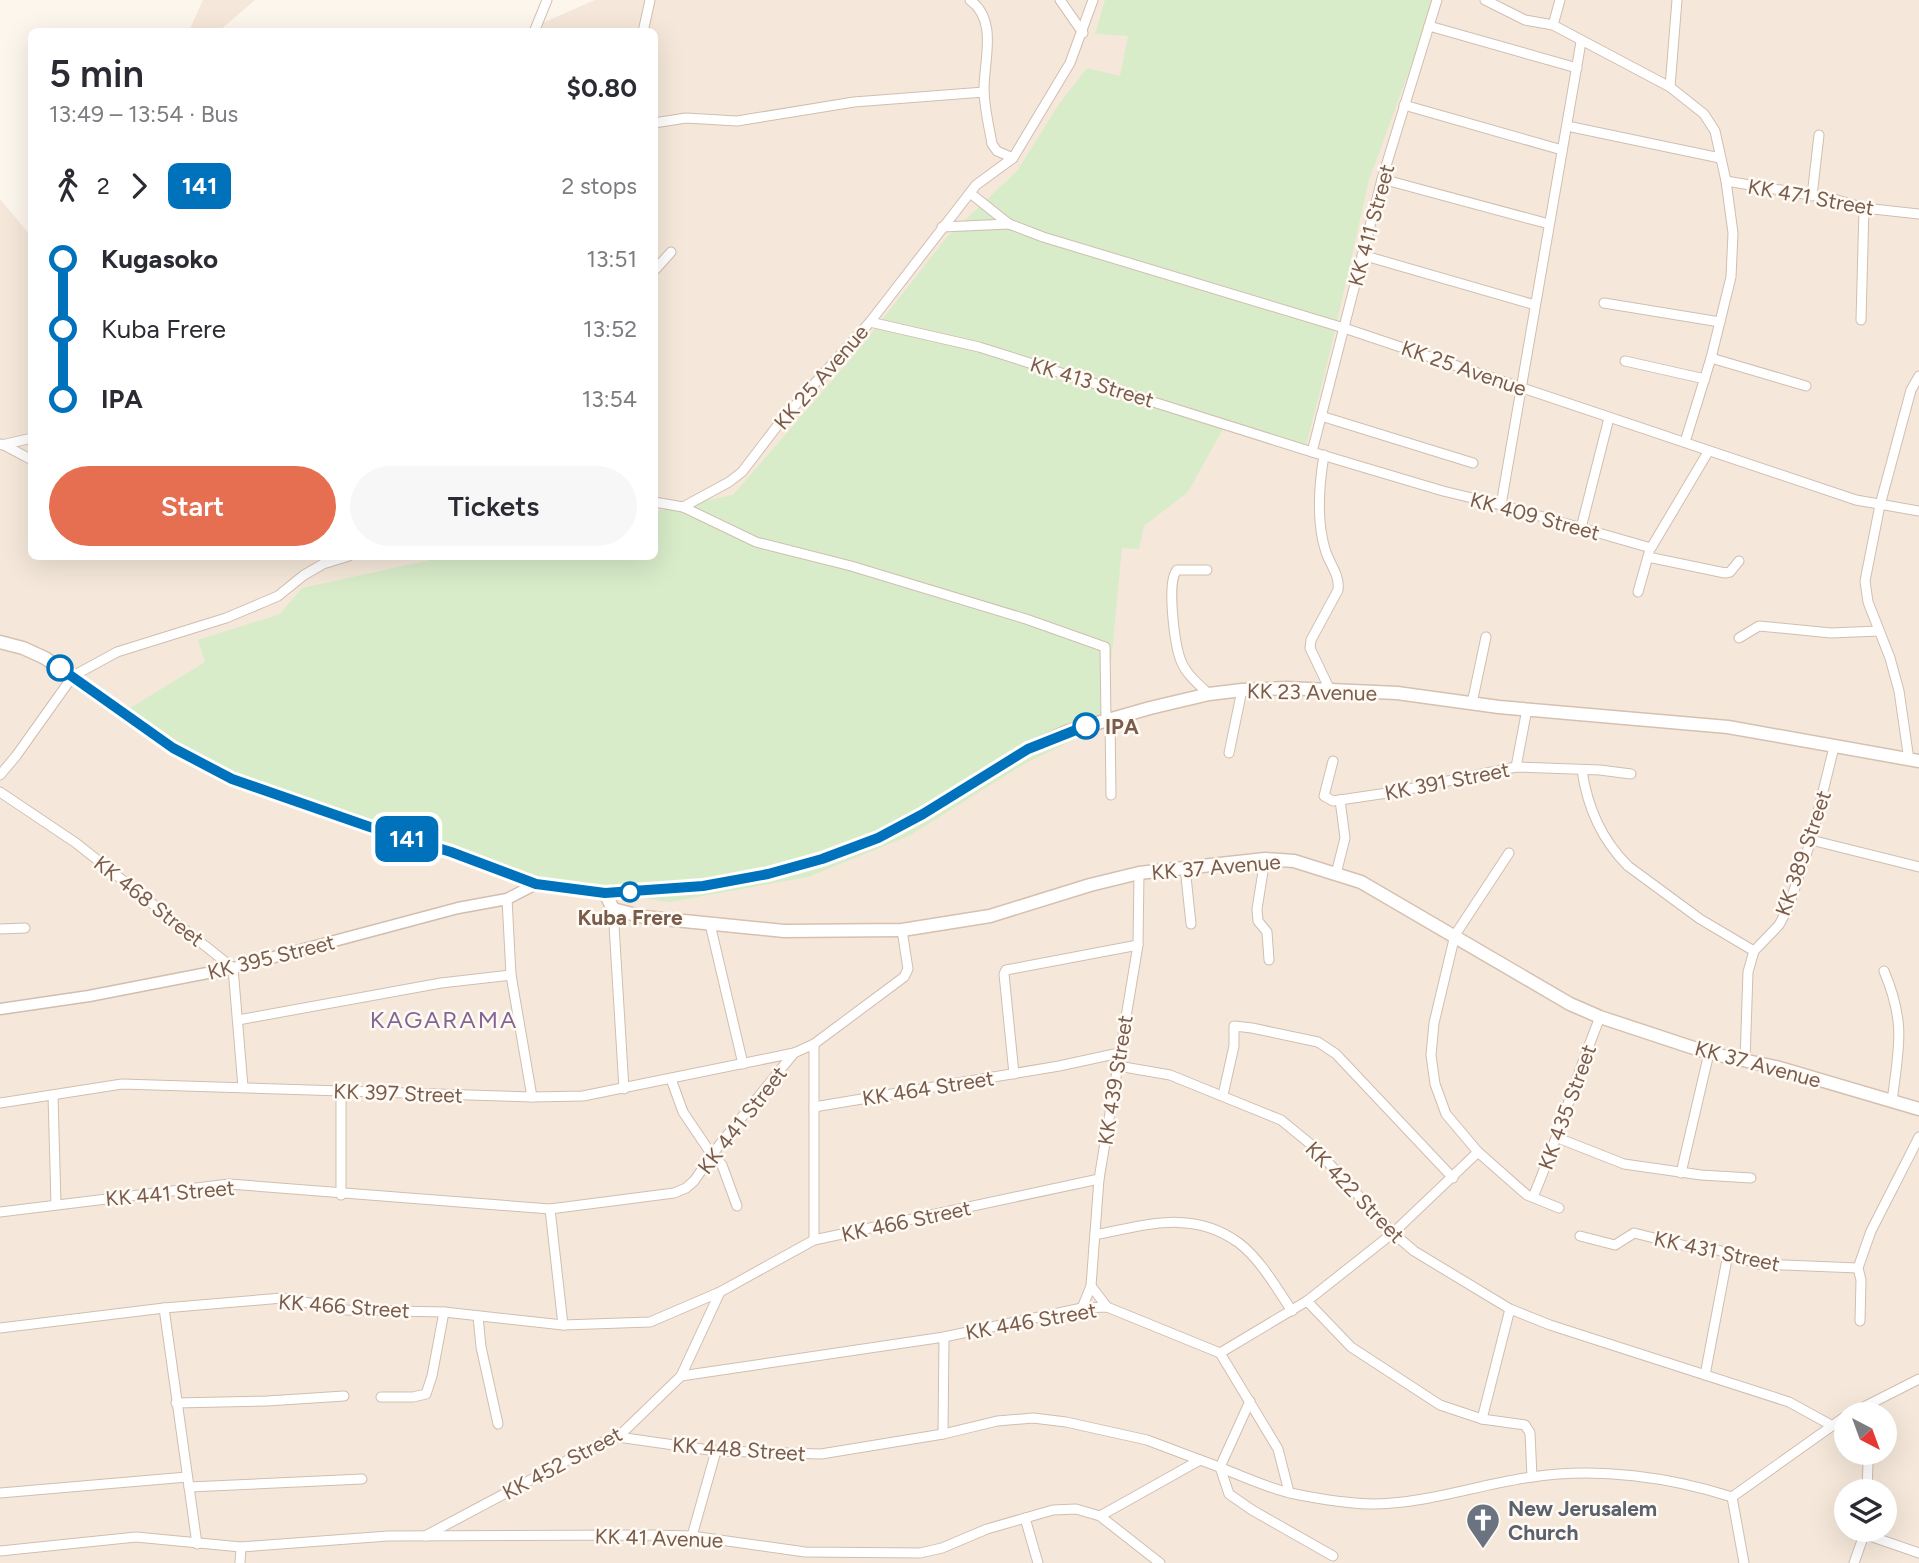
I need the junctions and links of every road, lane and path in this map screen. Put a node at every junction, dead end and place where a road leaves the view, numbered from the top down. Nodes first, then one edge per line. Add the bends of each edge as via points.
1 (547, 0) edge
2 (650, 0) edge
3 (970, 0) edge
4 (1060, 0) edge
5 (1093, 0) edge
6 (1437, 0) edge
7 (1485, 0) edge
8 (1560, 0) edge
9 (1677, 0) edge
10 (1553, 24) junction
11 (1429, 26) junction
12 (536, 28) edge
13 (644, 28) edge
14 (1083, 33) junction
15 (1581, 41) junction
16 (1577, 68) junction
17 (1670, 87) junction
18 (984, 92) junction
19 (1404, 104) junction
20 (658, 122) edge
21 (1567, 127) junction
22 (1819, 135) dead end
23 (1562, 150) junction
24 (1013, 158) junction
25 (1720, 158) junction
26 (1382, 178) junction
27 (1726, 181) junction
28 (970, 194) junction
29 (1812, 196) junction
30 (1864, 208) junction
31 (1919, 214) edge
32 (1009, 224) junction
33 (1549, 224) junction
34 (943, 227) junction
35 (671, 252) dead end
36 (1362, 255) junction
37 (658, 267) edge
38 (1604, 303) dead end
39 (1535, 305) junction
40 (1861, 320) dead end
41 (870, 322) junction
42 (1720, 322) junction
43 (1344, 328) junction
44 (1711, 358) junction
45 (1625, 360) dead end
46 (1919, 376) edge
47 (1705, 379) junction
48 (1806, 386) dead end
49 (1521, 387) junction
50 (1321, 416) junction
51 (1609, 418) junction
52 (28, 439) edge
53 (1685, 442) junction
54 (1, 445) edge
55 (1312, 452) junction
56 (1708, 452) junction
57 (1324, 455) junction
58 (28, 458) edge
59 (1473, 463) dead end
60 (658, 503) edge
61 (1501, 505) junction
62 (1880, 505) junction
63 (683, 507) junction
64 (1919, 510) edge
65 (1581, 528) junction
66 (1649, 553) junction
67 (336, 560) edge
68 (1739, 561) dead end
69 (1207, 570) dead end
70 (1637, 592) dead end
71 (1878, 631) junction
72 (1486, 637) dead end
73 (1739, 638) dead end
74 (0, 642) edge
75 (73, 676) junction
76 (1242, 690) junction
77 (1330, 690) junction
78 (1209, 694) junction
79 (1472, 703) junction
80 (1527, 709) junction
81 (1108, 720) junction
82 (1834, 747) junction
83 (1229, 753) dead end
84 (1914, 760) edge
85 (1333, 761) dead end
86 (1516, 767) junction
87 (1582, 770) junction
88 (1631, 774) dead end
89 (0, 775) edge
90 (0, 792) edge
91 (1111, 795) dead end
92 (1340, 800) junction
93 (1811, 840) junction
94 (1509, 853) dead end
95 (1265, 859) junction
96 (1185, 867) junction
97 (1919, 867) edge
98 (1139, 873) junction
99 (1336, 874) junction
100 (536, 884) junction
101 (605, 893) junction
102 (507, 899) junction
103 (614, 909) junction
104 (1191, 923) dead end
105 (710, 924) junction
106 (25, 928) dead end
107 (0, 929) edge
108 (902, 930) junction
109 (1455, 935) junction
110 (1138, 945) junction
111 (1754, 951) junction
112 (1269, 960) dead end
113 (233, 968) junction
114 (1884, 971) dead end
115 (511, 975) junction
116 (0, 1009) edge
117 (1600, 1017) junction
118 (238, 1020) junction
119 (814, 1044) junction
120 (794, 1053) junction
121 (1119, 1053) junction
122 (1709, 1053) junction
123 (1745, 1061) junction
124 (743, 1064) junction
125 (1118, 1066) junction
126 (1014, 1074) junction
127 (671, 1079) junction
128 (243, 1087) junction
129 (624, 1089) junction
130 (341, 1092) junction
131 (53, 1095) junction
132 (1223, 1095) junction
133 (532, 1097) junction
134 (1892, 1101) junction
135 (0, 1103) edge
136 (814, 1107) junction
137 (1919, 1109) edge
138 (1919, 1137) edge
139 (1558, 1138) junction
140 (1478, 1152) junction
141 (712, 1155) junction
142 (1681, 1173) junction
143 (1452, 1178) junction
144 (1751, 1178) dead end
145 (1099, 1179) junction
146 (341, 1195) junction
147 (1533, 1197) junction
148 (56, 1205) junction
149 (737, 1206) dead end
150 (1559, 1208) dead end
151 (550, 1209) junction
152 (0, 1212) edge
153 (1393, 1233) junction
154 (1095, 1235) junction
155 (1580, 1236) dead end
156 (814, 1240) junction
157 (1728, 1254) junction
158 (1858, 1268) junction
159 (1091, 1286) junction
160 (720, 1292) junction
161 (1307, 1301) junction
162 (1107, 1307) junction
163 (164, 1308) junction
164 (1082, 1308) junction
165 (1510, 1309) junction
166 (1292, 1311) junction
167 (444, 1312) junction
168 (478, 1316) junction
169 (1860, 1321) dead end
170 (563, 1325) junction
171 (0, 1328) edge
172 (944, 1337) junction
173 (1220, 1353) junction
174 (681, 1376) junction
175 (1705, 1376) junction
176 (1919, 1379) edge
177 (344, 1396) dead end
178 (381, 1397) dead end
179 (1250, 1401) junction
180 (1874, 1402) edge
181 (176, 1403) junction
182 (1482, 1419) junction
183 (1834, 1423) edge
184 (498, 1424) dead end
185 (1831, 1425) junction
186 (943, 1434) junction
187 (618, 1437) junction
188 (716, 1451) junction
189 (1200, 1460) junction
190 (1220, 1467) junction
191 (187, 1477) junction
192 (1532, 1477) junction
193 (362, 1479) dead end
194 (189, 1487) junction
195 (1289, 1492) junction
196 (0, 1493) edge
197 (1732, 1497) junction
198 (1100, 1516) junction
199 (1025, 1518) junction
200 (692, 1536) junction
201 (424, 1537) junction
202 (1861, 1542) edge
203 (1891, 1542) edge
204 (197, 1544) junction
205 (241, 1547) junction
206 (0, 1551) edge
207 (1919, 1553) edge
208 (1333, 1556) dead end
209 (240, 1563) edge
210 (1038, 1563) edge
211 (1160, 1563) edge
212 (1744, 1563) edge
213 (1854, 1563) edge

1 - 12 street
2 - 13 street
3 - 18 street via 986,23
4 - 14 street
5 - 14 street
6 - 11 street, KK 411 Street
7 - 10 street, KK 471 Street via 1525,20
8 - 10 street
9 - 17 street
10 - 15 street, KK 471 Street
11 - 16 street
11 - 19 street, KK 411 Street
14 - 24 street
15 - 16 street
15 - 17 street, KK 471 Street
16 - 21 street
17 - 25 street, KK 471 Street via 1704,114 1715,131
18 - 20 street via 854,102 737,121 686,118
18 - 24 street via 992,144
19 - 23 street
19 - 26 street, KK 411 Street
21 - 23 street
21 - 25 street
22 - 29 street
23 - 33 street
24 - 28 street
25 - 27 street, KK 471 Street
26 - 33 street
26 - 36 street, KK 411 Street
27 - 29 street, KK 471 Street
27 - 42 street via 1733,233 1731,277
28 - 32 street, KK 25 Avenue
28 - 34 street, KK 25 Avenue
29 - 30 street, KK 471 Street
30 - 31 street, KK 471 Street
30 - 40 street
32 - 34 street, KK 25 Avenue
32 - 43 street, KK 25 Avenue
33 - 39 street
34 - 41 street, KK 25 Avenue
35 - 37 street
36 - 39 street
36 - 43 street, KK 411 Street
38 - 42 street
39 - 49 street
41 - 55 street, KK 413 Street via 979,347
41 - 63 street, KK 25 Avenue via 742,472
42 - 44 street
43 - 49 street, KK 25 Avenue
43 - 50 street, KK 411 Street
44 - 47 street
44 - 48 street
45 - 47 street
46 - 62 street
47 - 53 street
49 - 51 street, KK 25 Avenue
49 - 61 street
50 - 55 street, KK 411 Street
50 - 59 street
51 - 53 street, KK 25 Avenue
51 - 65 street
52 - 54 street
53 - 56 street, KK 25 Avenue
54 - 58 street
55 - 57 street, KK 409 Street
56 - 62 street, KK 25 Avenue
56 - 66 street
57 - 61 street, KK 409 Street
57 - 77 street via 1319,484 1325,549 1339,581 1310,648
60 - 63 street
61 - 65 street, KK 409 Street
62 - 64 street, KK 25 Avenue
62 - 71 street via 1865,580
63 - 81 street via 757,542 851,566 1105,647
65 - 66 street, KK 409 Street
66 - 68 street, KK 409 Street via 1725,573
66 - 70 street
67 - 75 street via 304,575 264,603 117,652
69 - 78 street via 1177,570 1171,590 1181,663
71 - 73 street via 1831,633 1759,626
71 - 84 street via 1890,657
72 - 79 street
74 - 75 main road, KK 23 Avenue via 45,658
75 - 89 street
75 - 100 main road, KK 23 Avenue via 173,748 232,779
76 - 77 main road, KK 23 Avenue
76 - 78 main road, KK 23 Avenue
76 - 83 street
77 - 79 main road, KK 23 Avenue
78 - 81 main road, KK 23 Avenue
79 - 80 main road, KK 23 Avenue
80 - 82 main road, KK 23 Avenue via 1728,727
80 - 86 street
81 - 91 street
81 - 101 main road, KK 23 Avenue via 1028,749 923,814 878,838 822,859 703,886
82 - 84 main road, KK 23 Avenue
82 - 93 street, KK 389 Street
85 - 92 street via 1324,796
86 - 87 street, KK 391 Street
86 - 92 street, KK 391 Street
87 - 88 street, KK 391 Street
87 - 111 street via 1589,807 1618,856 1700,919
90 - 113 street, KK 468 Street via 76,844
92 - 99 street via 1345,838
93 - 97 street
93 - 111 street, KK 389 Street via 1788,908
94 - 109 street, KK 435 Street
95 - 96 main road, KK 37 Avenue
95 - 99 main road, KK 37 Avenue via 1294,861
95 - 112 street via 1256,909 1267,932
96 - 98 main road, KK 37 Avenue
96 - 104 street
98 - 108 main road, KK 37 Avenue via 990,916
98 - 110 street, KK 439 Street
99 - 109 main road, KK 37 Avenue via 1361,882
100 - 101 main road, KK 23 Avenue
100 - 102 street, KK 395 Street
101 - 103 main road
102 - 113 street, KK 395 Street
102 - 115 street
103 - 105 main road, KK 37 Avenue
103 - 129 street
105 - 108 main road, KK 37 Avenue via 784,930
105 - 124 street
106 - 107 street
108 - 119 street, KK 441 Street via 908,969 904,976
109 - 117 main road, KK 37 Avenue
109 - 140 street, KK 435 Street via 1431,1055 1446,1114
110 - 121 street, KK 439 Street
110 - 126 street, KK 464 Street via 1006,970
111 - 123 street via 1748,972
113 - 116 street, KK 395 Street
113 - 118 street
114 - 134 street via 1899,1016
115 - 118 street
115 - 133 street
117 - 122 main road, KK 37 Avenue
117 - 139 street, KK 435 Street
118 - 128 street
119 - 120 street, KK 441 Street
119 - 136 street
120 - 124 street, KK 397 Street
120 - 141 street, KK 441 Street
121 - 125 street, KK 439 Street
121 - 126 street
122 - 123 main road, KK 37 Avenue
122 - 142 street
123 - 134 main road, KK 37 Avenue
124 - 127 street, KK 397 Street
125 - 132 street, KK 422 Street via 1170,1075
125 - 145 street, KK 439 Street
126 - 136 street, KK 464 Street
127 - 129 street, KK 397 Street
127 - 141 street via 683,1112
128 - 130 street, KK 397 Street
128 - 131 street, KK 397 Street via 122,1084
129 - 133 street, KK 397 Street
130 - 133 street, KK 397 Street
130 - 146 street
131 - 135 street, KK 397 Street
131 - 148 street
132 - 143 street via 1234,1027 1318,1042 1336,1054
132 - 153 street, KK 422 Street via 1281,1120 1314,1147
134 - 137 main road, KK 37 Avenue
136 - 156 street
138 - 158 street via 1871,1231
139 - 142 street via 1623,1164
139 - 147 street, KK 435 Street
140 - 143 street
140 - 147 street, KK 435 Street
141 - 149 street via 726,1172
141 - 151 street, KK 441 Street via 694,1181 674,1194
142 - 144 street
143 - 153 street
145 - 154 street, KK 439 Street
145 - 156 street, KK 466 Street
146 - 148 street, KK 441 Street via 229,1184
146 - 151 street, KK 441 Street
147 - 150 street, KK 435 Street
148 - 152 street, KK 441 Street
151 - 170 street
153 - 161 street
153 - 165 street, KK 422 Street via 1414,1251
154 - 159 street, KK 439 Street
154 - 166 street via 1175,1221 1198,1223 1239,1243
155 - 157 street, KK 431 Street via 1615,1245 1634,1233
156 - 160 street, KK 466 Street
157 - 158 street, KK 431 Street via 1758,1264
157 - 175 street
158 - 169 street
159 - 162 street
159 - 164 street, KK 439 Street
160 - 170 street, KK 466 Street via 650,1322
160 - 174 street, KK 452 Street
161 - 166 street
161 - 182 street via 1351,1346 1400,1381 1440,1405
162 - 164 street, KK 446 Street
162 - 173 street, KK 446 Street
163 - 167 street, KK 466 Street via 282,1298 348,1310
163 - 171 street, KK 466 Street
163 - 181 street
164 - 172 street, KK 446 Street
165 - 175 street, KK 422 Street
165 - 182 street
166 - 173 street
167 - 168 street, KK 466 Street
167 - 178 street via 426,1394
168 - 170 street, KK 466 Street
168 - 184 street
172 - 174 street, KK 446 Street
172 - 186 street
173 - 179 street
174 - 187 street, KK 452 Street
175 - 185 street, KK 422 Street via 1789,1402
176 - 180 street
177 - 181 street
179 - 190 street
179 - 195 street via 1278,1449
181 - 191 street
182 - 192 street via 1525,1425 1530,1433
183 - 185 street
185 - 197 street
186 - 188 street, KK 448 Street via 821,1454
186 - 189 street, KK 448 Street via 1033,1418 1147,1440
187 - 188 street, KK 448 Street
187 - 201 street, KK 452 Street
188 - 200 street
189 - 190 street
189 - 198 street
190 - 195 street
190 - 208 street via 1229,1494
191 - 194 street
191 - 196 street
192 - 195 street via 1402,1503 1371,1504
192 - 197 street via 1628,1476 1698,1486
193 - 194 street
194 - 204 street
197 - 212 street
198 - 199 street, KK 41 Avenue via 1076,1508
198 - 211 street
199 - 200 street, KK 41 Avenue via 920,1553 805,1552
199 - 210 street
200 - 201 street, KK 41 Avenue
201 - 205 street, KK 41 Avenue
202 - 213 street
203 - 207 street
204 - 205 street, KK 41 Avenue
204 - 206 street, KK 41 Avenue via 136,1537
205 - 209 street

